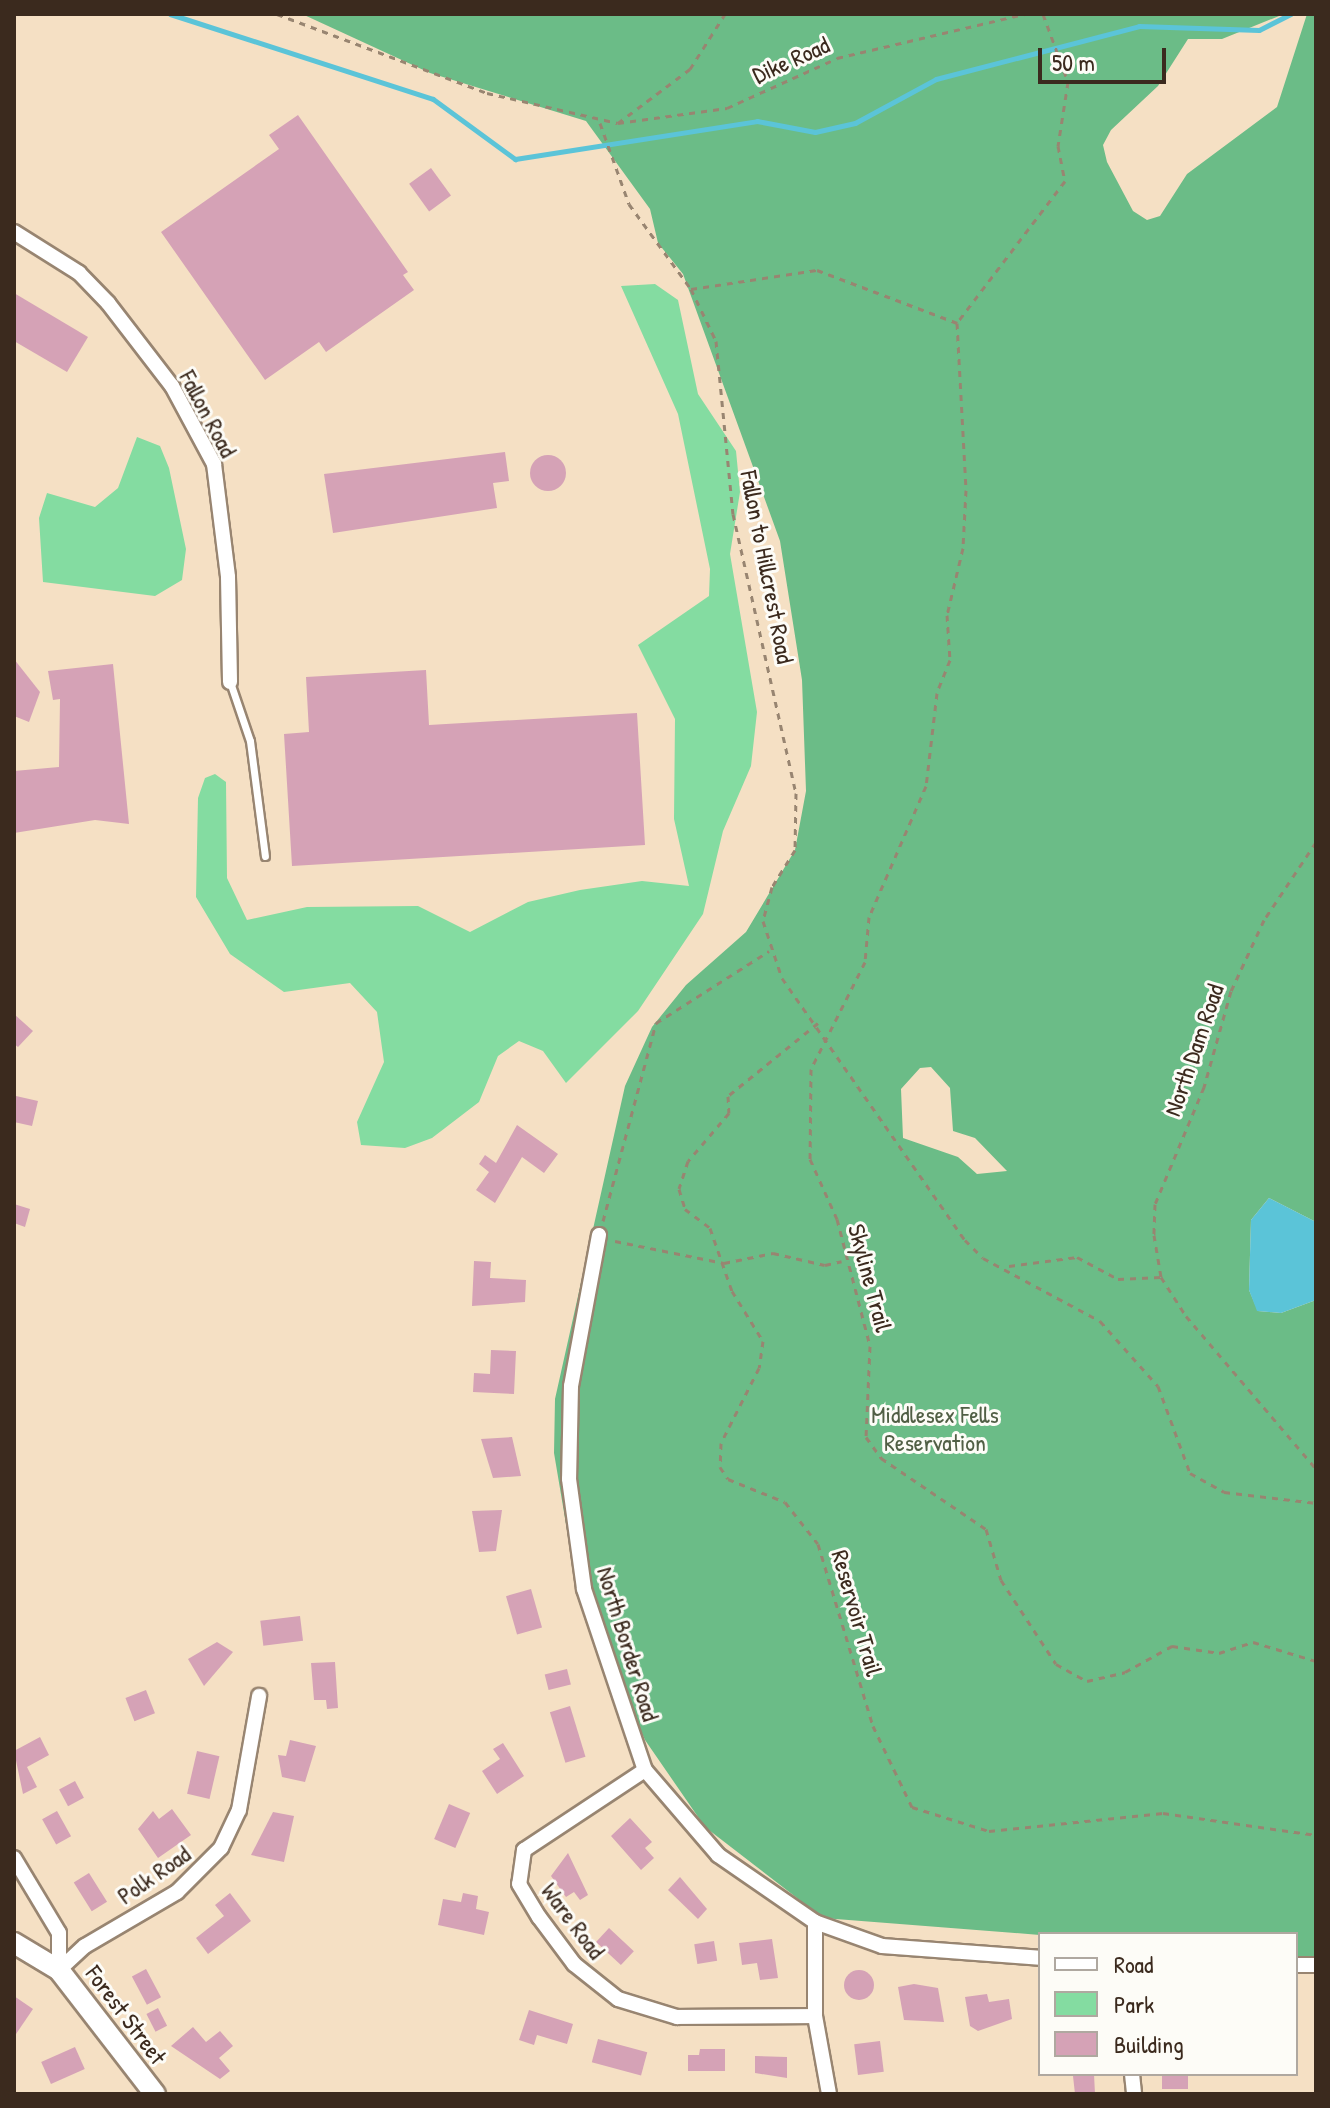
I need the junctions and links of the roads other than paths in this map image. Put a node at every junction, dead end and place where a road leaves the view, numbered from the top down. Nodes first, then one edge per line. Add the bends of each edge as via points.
1 (14, 232) edge
2 (230, 682) joint
3 (265, 856) dead end
4 (599, 1235) road end
5 (259, 1696) dead end
6 (645, 1770) junction
7 (14, 1858) edge
8 (815, 1922) junction
9 (14, 1943) edge
10 (1038, 1958) edge
11 (59, 1970) junction
12 (815, 2016) junction
13 (144, 2090) edge
14 (829, 2094) edge

1 - 2 street, Fallon Road via 79,273 108,303 172,386 214,464 226,550
2 - 3 lane via 250,741
4 - 6 street, North Border Road via 571,1386 569,1479 584,1589
5 - 11 street, Polk Road via 239,1810 221,1848 177,1892 85,1946
6 - 8 street, North Border Road via 718,1855
6 - 12 street, Ware Road via 524,1850 519,1884 539,1917 574,1964 618,1999 677,2017
7 - 11 street via 59,1933
8 - 10 street, North Border Road via 882,1946
8 - 12 street
9 - 11 main road, Forest Street
11 - 13 main road, Forest Street
12 - 14 street

